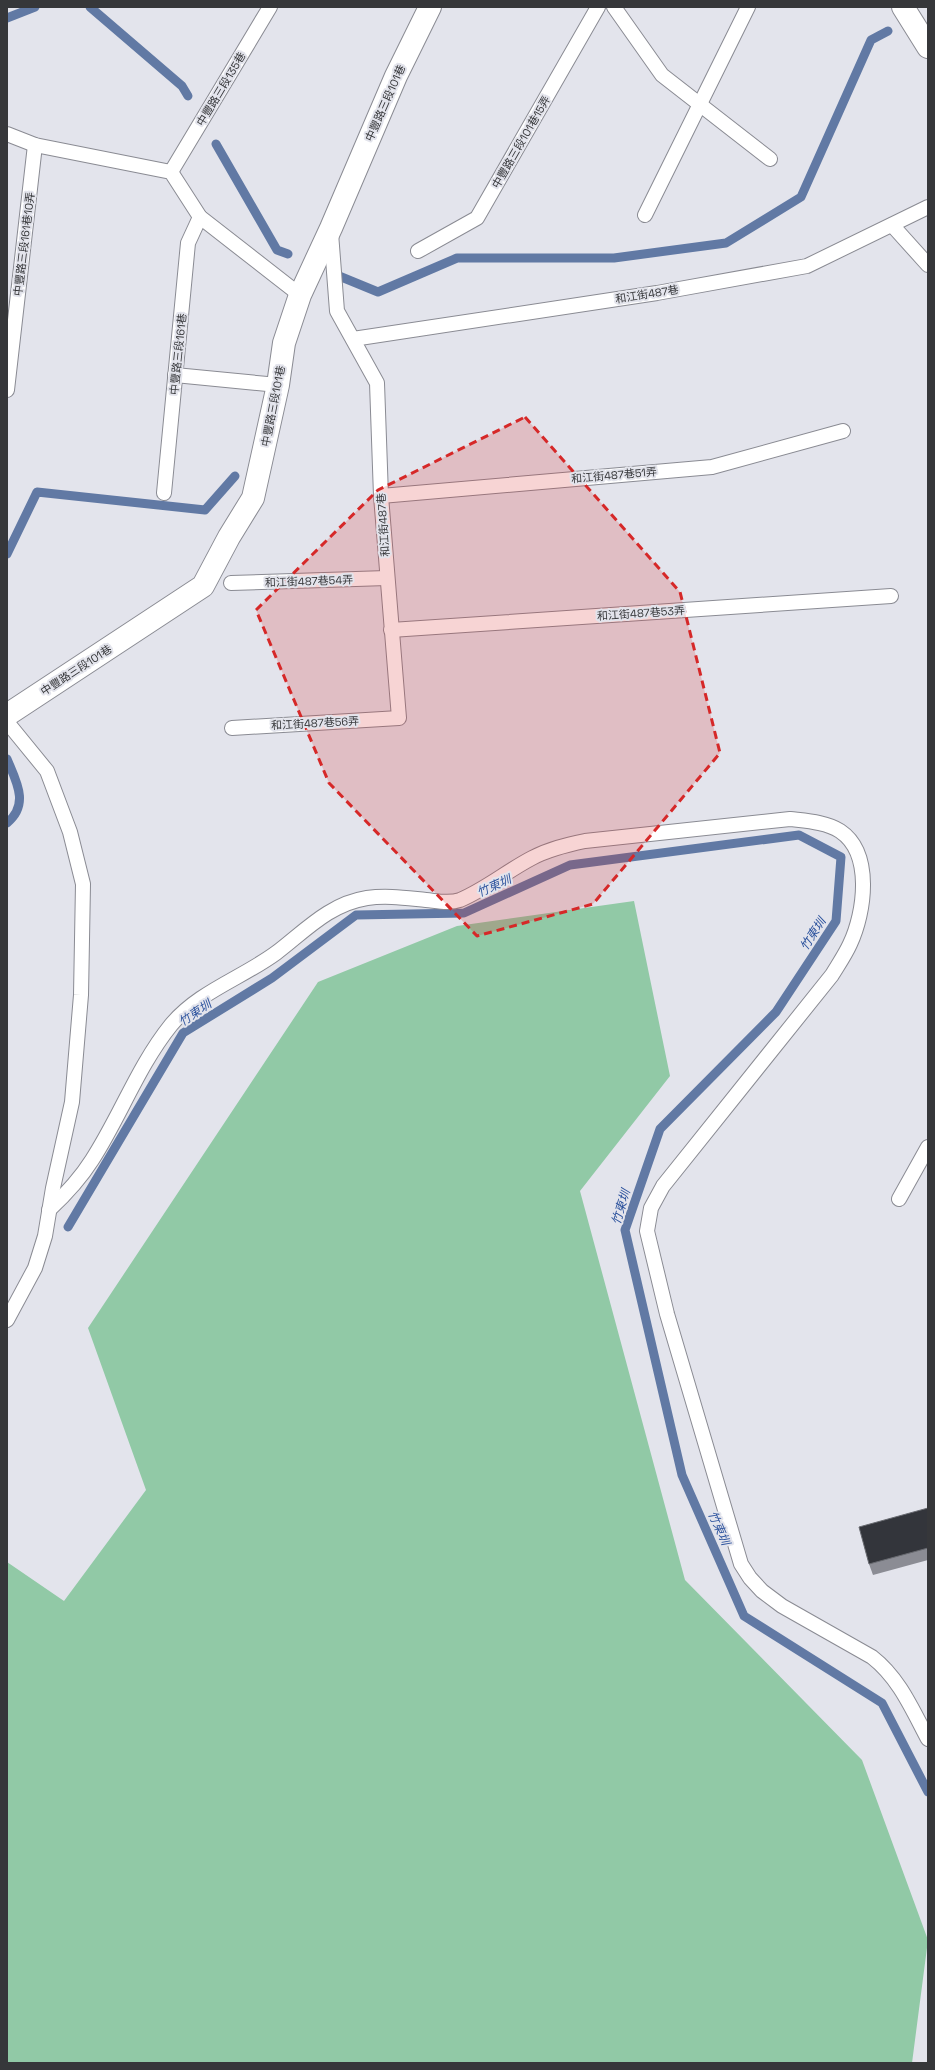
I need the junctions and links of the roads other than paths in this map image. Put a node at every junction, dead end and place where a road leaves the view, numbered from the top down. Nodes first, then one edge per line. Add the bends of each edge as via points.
1 (270, 7) edge
2 (430, 7) edge
3 (598, 7) edge
4 (614, 7) edge
5 (748, 7) edge
6 (903, 7) edge
7 (928, 47) edge
8 (700, 106) junction
9 (7, 134) edge
10 (35, 145) junction
11 (770, 159) dead end
12 (171, 172) junction
13 (928, 207) edge
14 (645, 215) dead end
15 (200, 217) junction
16 (892, 225) junction
17 (331, 228) junction
18 (418, 251) dead end
19 (928, 265) edge
20 (300, 295) junction
21 (353, 339) junction
22 (175, 376) junction
23 (278, 385) junction
24 (7, 390) edge
25 (843, 431) dead end
26 (164, 493) dead end
27 (381, 496) junction
28 (387, 578) junction
29 (231, 583) dead end
30 (891, 596) dead end
31 (390, 630) junction
32 (7, 715) edge
33 (398, 718) joint
34 (7, 722) edge
35 (232, 728) dead end
36 (928, 1146) edge
37 (899, 1199) dead end
38 (49, 1210) junction
39 (7, 1320) edge
40 (928, 1739) edge

1 - 12 lane, 中豐路三段135巷
2 - 17 street, 中豐路三段101巷 via 396,76
3 - 18 lane, 中豐路三段101巷15弄 via 477,218
4 - 8 lane via 662,75
5 - 8 lane
6 - 7 street
8 - 11 lane
8 - 14 lane
9 - 10 lane
10 - 12 lane
10 - 24 lane, 中豐路三段161巷10弄
12 - 15 lane
13 - 16 lane, 和江街487巷
15 - 20 lane
15 - 22 lane, 中豐路三段161巷 via 188,243
16 - 19 lane
16 - 21 lane, 和江街487巷 via 807,266 657,293
17 - 20 street, 中豐路三段101巷
17 - 21 lane, 和江街487巷 via 337,311
20 - 23 street, 中豐路三段101巷 via 284,343
21 - 27 lane, 和江街487巷 via 377,384
22 - 23 lane
22 - 26 lane, 中豐路三段161巷
23 - 32 street, 中豐路三段101巷 via 253,498 203,586
25 - 27 lane, 和江街487巷51弄 via 712,467
27 - 28 lane, 和江街487巷
28 - 29 lane, 和江街487巷54弄
28 - 31 lane, 和江街487巷
30 - 31 lane, 和江街487巷53弄
31 - 33 lane, 和江街487巷
33 - 35 lane, 和江街487巷56弄
34 - 38 lane via 47,771 70,832 83,884 81,995 72,1102
36 - 37 lane
38 - 39 lane via 36,1268
38 - 40 lane via 72,1187 92,1160 157,1045 187,1007 276,953 318,918 338,907 365,898 386,896 458,901 532,858 556,847 585,841 790,818 816,822 839,830 854,843 862,868 862,905 850,943 832,975 663,1186 651,1208 647,1231 667,1314 741,1564 762,1591 782,1606 884,1666 906,1697

